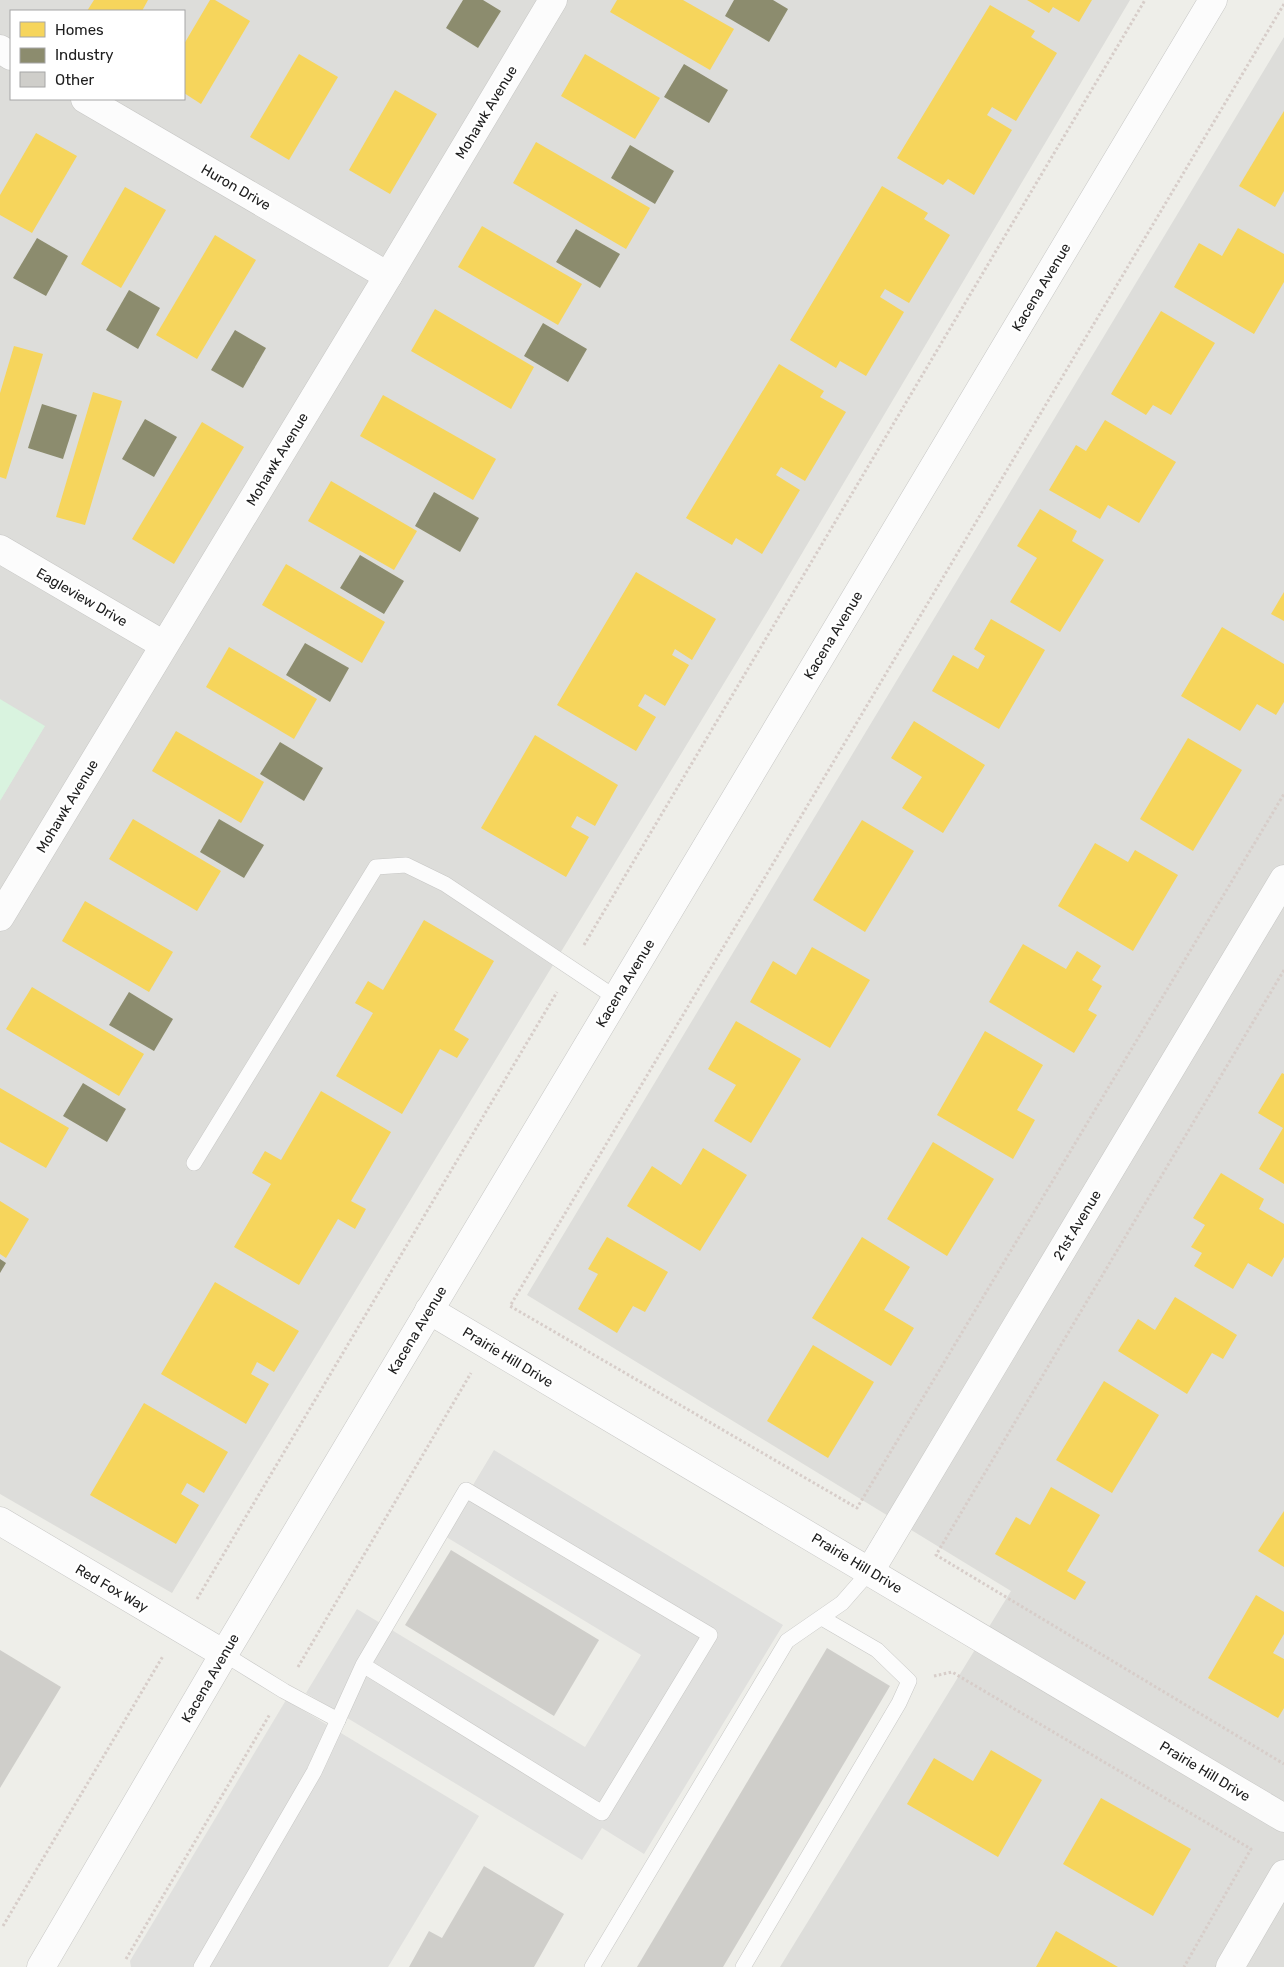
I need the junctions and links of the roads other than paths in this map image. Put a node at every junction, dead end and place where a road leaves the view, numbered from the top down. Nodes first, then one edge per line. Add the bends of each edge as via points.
1 (553, 0) edge
2 (1213, 0) edge
3 (87, 100) edge
4 (388, 276) junction
5 (0, 549) edge
6 (164, 645) junction
7 (1284, 879) edge
8 (0, 917) edge
9 (616, 998) junction
10 (194, 1163) dead end
11 (429, 1310) junction
12 (0, 1522) edge
13 (870, 1571) junction
14 (822, 1618) junction
15 (224, 1654) junction
16 (363, 1665) junction
17 (338, 1720) junction
18 (1284, 1818) edge
19 (1284, 1874) edge
20 (41, 1967) edge
21 (201, 1967) edge
22 (592, 1967) edge
23 (743, 1967) edge
24 (1230, 1967) edge

1 - 4 street, Mohawk Avenue
2 - 9 street, Kacena Avenue
3 - 4 street, Huron Drive
4 - 6 street, Mohawk Avenue
5 - 6 street, Eagleview Drive
6 - 8 street, Mohawk Avenue
7 - 13 street, 21st Avenue
9 - 10 lane via 445,884 406,865 376,868
9 - 11 street, Kacena Avenue
11 - 13 street, Prairie Hill Drive
11 - 15 street, Kacena Avenue
12 - 15 street, Red Fox Way
13 - 14 lane via 842,1603
13 - 18 street, Prairie Hill Drive
14 - 22 lane via 787,1641
14 - 23 lane via 876,1650 908,1681 900,1703
15 - 17 lane
15 - 20 street, Kacena Avenue
16 - 16 lane via 602,1812 710,1635 466,1490
16 - 17 lane
17 - 21 lane via 314,1772
19 - 24 street

